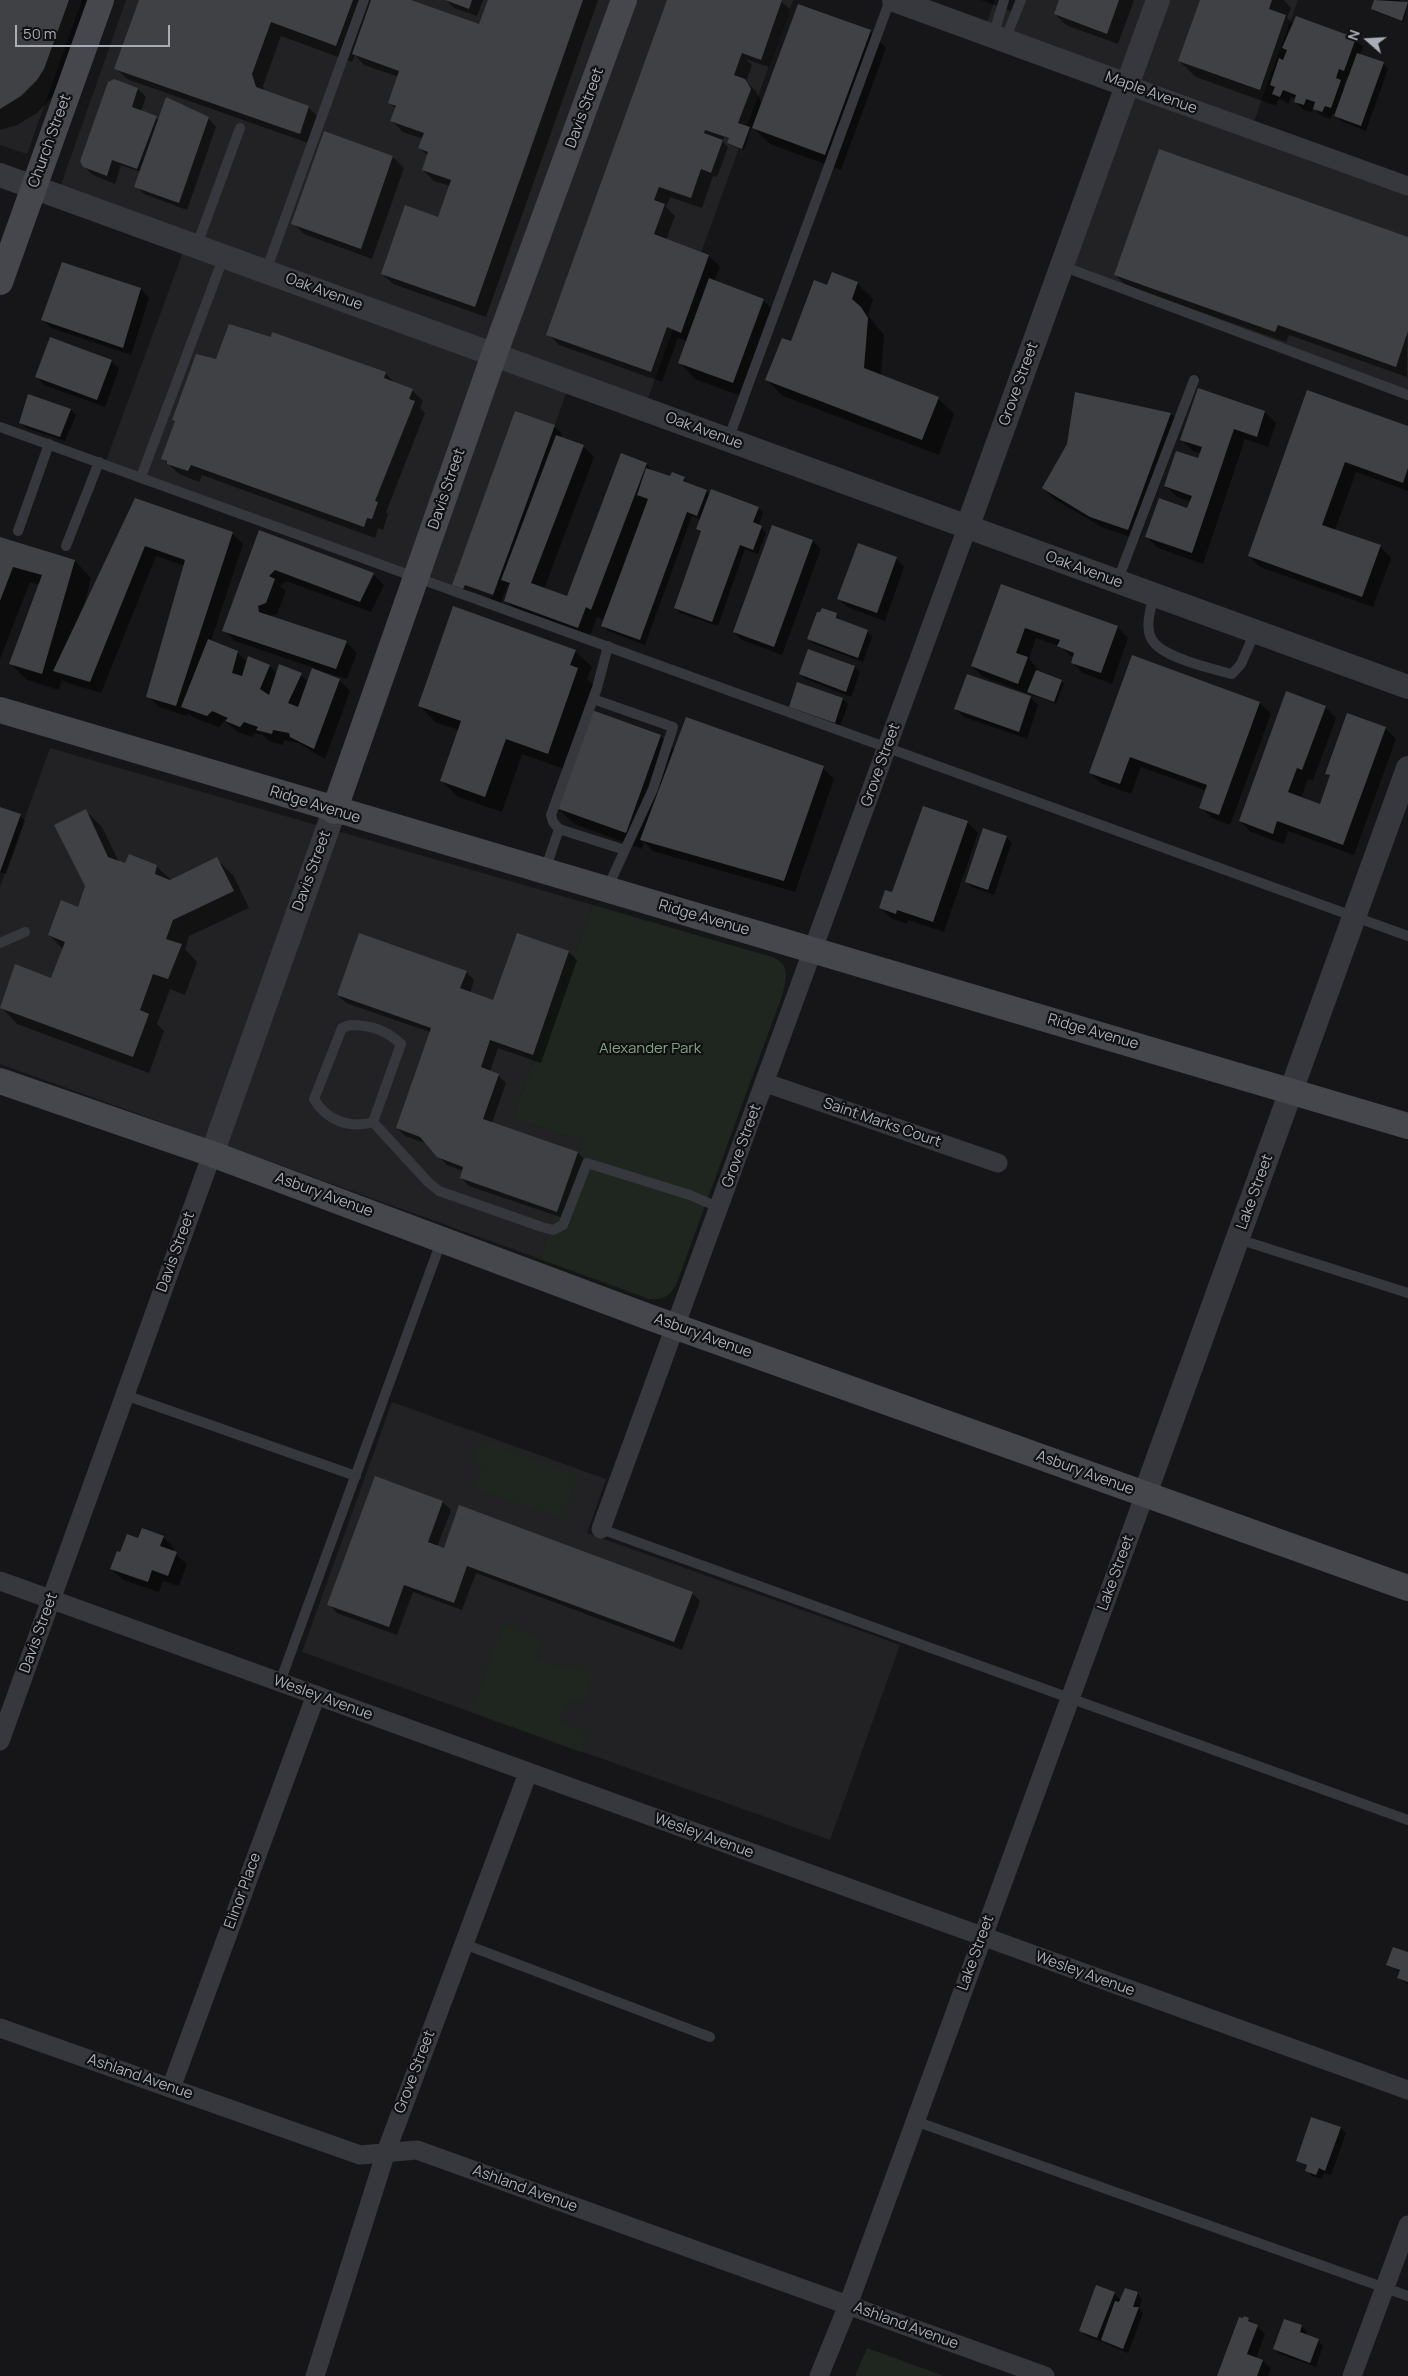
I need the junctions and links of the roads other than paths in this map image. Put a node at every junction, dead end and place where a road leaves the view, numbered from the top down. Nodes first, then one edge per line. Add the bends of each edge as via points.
1 (101, 0) edge
2 (364, 0) edge
3 (624, 0) edge
4 (892, 0) edge
5 (1004, 0) edge
6 (1021, 0) edge
7 (1158, 0) edge
8 (999, 38) junction
9 (1127, 85) junction
10 (240, 128) dead end
11 (0, 175) edge
12 (1408, 186) edge
13 (33, 187) junction
14 (197, 245) junction
15 (224, 255) junction
16 (1062, 266) junction
17 (266, 271) junction
18 (0, 282) edge
19 (494, 355) junction
20 (1194, 380) dead end
21 (1408, 395) edge
22 (0, 428) edge
23 (728, 440) junction
24 (49, 444) junction
25 (99, 462) junction
26 (141, 477) junction
27 (967, 528) junction
28 (18, 530) dead end
29 (66, 546) dead end
30 (416, 576) junction
31 (1117, 582) junction
32 (1154, 595) junction
33 (1256, 632) junction
34 (608, 646) junction
35 (1408, 687) edge
36 (593, 699) junction
37 (0, 710) edge
38 (888, 747) junction
39 (1408, 768) edge
40 (334, 811) junction
41 (559, 829) junction
42 (625, 850) junction
43 (544, 871) junction
44 (607, 890) junction
45 (1354, 918) junction
46 (26, 932) dead end
47 (1408, 936) edge
48 (0, 943) edge
49 (814, 950) junction
50 (0, 1081) edge
51 (766, 1082) junction
52 (1292, 1090) junction
53 (373, 1122) junction
54 (1408, 1126) edge
55 (212, 1154) junction
56 (998, 1163) dead end
57 (720, 1208) junction
58 (442, 1239) junction
59 (1238, 1239) junction
60 (1408, 1293) edge
61 (676, 1327) junction
62 (125, 1395) junction
63 (356, 1476) junction
64 (1145, 1494) junction
65 (601, 1530) joint
66 (0, 1581) edge
67 (1408, 1588) edge
68 (51, 1599) junction
69 (280, 1682) junction
70 (316, 1695) junction
71 (1070, 1699) junction
72 (0, 1741) edge
73 (528, 1773) junction
74 (1408, 1820) edge
75 (982, 1937) junction
76 (464, 1944) junction
77 (0, 2028) edge
78 (710, 2037) dead end
79 (171, 2088) junction
80 (1408, 2090) edge
81 (915, 2121) junction
82 (386, 2152) junction
83 (1408, 2225) edge
84 (1385, 2288) junction
85 (1408, 2296) edge
86 (848, 2305) junction
87 (315, 2376) edge
88 (819, 2376) edge
89 (1045, 2376) edge
90 (1352, 2376) edge

1 - 13 main road, Church Street
2 - 17 lane
3 - 19 main road, Davis Street
4 - 8 street, Maple Avenue
4 - 23 lane
5 - 8 lane
6 - 8 lane
7 - 9 street, Grove Street
8 - 9 street, Maple Avenue
9 - 12 street, Maple Avenue
9 - 16 street, Grove Street
10 - 14 lane
11 - 13 street, Oak Avenue
13 - 14 street, Oak Avenue
13 - 18 main road, Church Street
14 - 15 street, Oak Avenue
15 - 17 street, Oak Avenue
15 - 26 lane
16 - 21 lane
16 - 27 street, Grove Street
17 - 19 street, Oak Avenue
19 - 23 street, Oak Avenue
19 - 30 main road, Davis Street
20 - 31 lane
22 - 24 lane
23 - 27 street, Oak Avenue
24 - 25 lane
24 - 28 lane
25 - 26 lane
25 - 29 lane
26 - 30 lane
27 - 31 street, Oak Avenue
27 - 38 street, Grove Street
30 - 34 lane
30 - 40 main road, Davis Street
31 - 32 street, Oak Avenue
32 - 33 street, Oak Avenue
32 - 33 lane via 1150,636 1163,651 1188,661 1232,674 1241,664
33 - 35 street, Oak Avenue
34 - 36 lane
34 - 38 lane
36 - 41 lane via 551,815
36 - 42 lane via 673,727 653,790
37 - 40 main road, Ridge Avenue
38 - 45 lane
38 - 49 street, Grove Street
39 - 45 street, Lake Street
40 - 43 main road, Ridge Avenue
40 - 55 street, Davis Street
41 - 42 lane
41 - 43 lane
42 - 44 lane
43 - 44 main road, Ridge Avenue
44 - 49 main road, Ridge Avenue
45 - 47 lane
45 - 52 street, Lake Street
46 - 48 lane
49 - 51 street, Grove Street
49 - 52 main road, Ridge Avenue
50 - 55 main road, Asbury Avenue
51 - 56 street, Saint Marks Court
51 - 57 street, Grove Street
52 - 54 main road, Ridge Avenue
52 - 59 street, Lake Street
53 - 53 lane via 401,1044 380,1030 366,1025 350,1025 342,1028 314,1098 321,1111 332,1117 358,1126
53 - 57 lane via 439,1191 554,1230 563,1225 588,1163 690,1195
55 - 58 main road, Asbury Avenue
55 - 62 street, Davis Street
57 - 61 street, Grove Street
58 - 61 main road, Asbury Avenue
58 - 63 lane
59 - 60 lane
59 - 64 street, Lake Street
61 - 64 main road, Asbury Avenue
61 - 65 street, Grove Street
62 - 63 lane
62 - 68 street, Davis Street
63 - 69 lane
64 - 67 main road, Asbury Avenue
64 - 71 street, Lake Street
65 - 71 lane
66 - 68 street, Wesley Avenue
68 - 69 street, Wesley Avenue
68 - 72 street, Davis Street
69 - 70 street, Wesley Avenue
70 - 73 street, Wesley Avenue
70 - 79 street, Elinor Place
71 - 74 lane
71 - 75 street, Lake Street
73 - 75 street, Wesley Avenue
73 - 76 street, Grove Street
75 - 80 street, Wesley Avenue
75 - 81 street, Lake Street
76 - 78 lane
76 - 82 street, Grove Street
77 - 79 street, Ashland Avenue
79 - 82 street, Ashland Avenue via 360,2155
81 - 84 lane
81 - 86 street, Lake Street
82 - 86 street, Ashland Avenue via 417,2150
82 - 87 street, Grove Street
83 - 84 street
84 - 85 lane
84 - 90 street
86 - 88 street, Lake Street
86 - 89 street, Ashland Avenue

